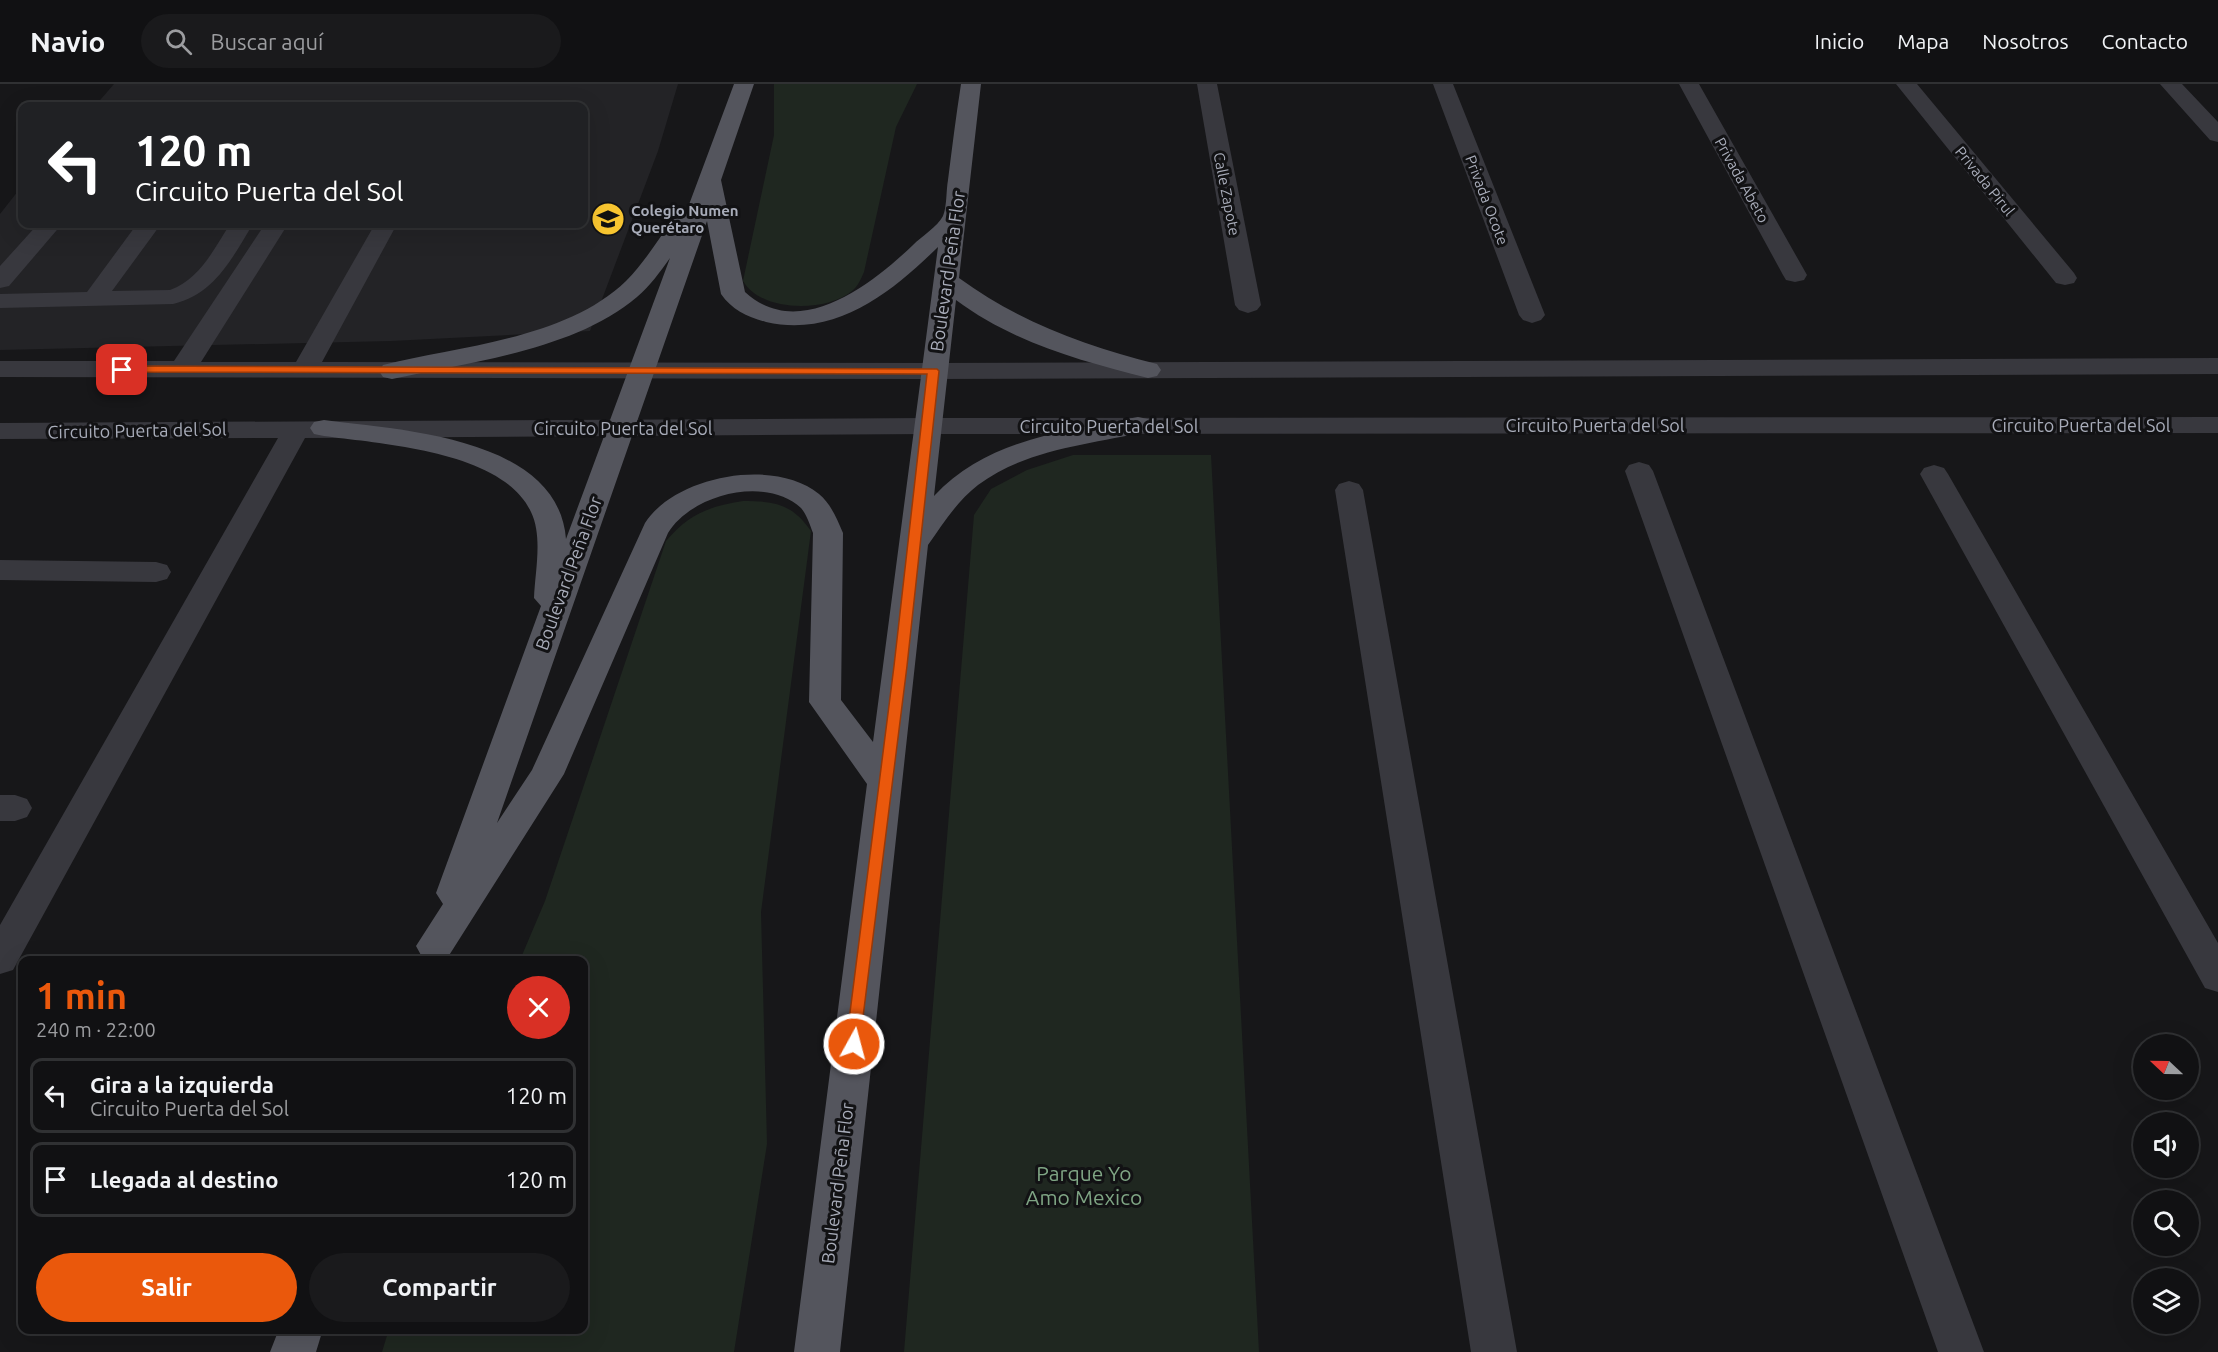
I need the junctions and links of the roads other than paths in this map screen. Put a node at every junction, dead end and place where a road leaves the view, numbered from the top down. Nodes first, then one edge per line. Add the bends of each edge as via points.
1 (744, 84) edge
2 (1207, 84) edge
3 (1443, 84) edge
4 (1689, 84) edge
5 (1906, 84) edge
6 (2170, 84) edge
7 (975, 87) edge
8 (2218, 135) edge
9 (708, 184) junction
10 (954, 219) junction
11 (46, 228) edge
12 (146, 228) edge
13 (239, 228) edge
14 (273, 228) edge
15 (384, 228) edge
16 (1795, 275) dead end
17 (2065, 279) dead end
18 (946, 280) junction
19 (0, 281) edge
20 (94, 299) junction
21 (0, 301) edge
22 (1248, 305) dead end
23 (1532, 315) dead end
24 (2218, 366) edge
25 (0, 369) edge
26 (182, 370) junction
27 (304, 370) junction
28 (1148, 370) junction
29 (392, 371) junction
30 (640, 371) junction
31 (933, 371) junction
32 (2218, 425) edge
33 (928, 426) junction
34 (1138, 426) junction
35 (310, 428) junction
36 (620, 429) junction
37 (0, 431) edge
38 (1639, 471) dead end
39 (1934, 474) dead end
40 (1349, 490) dead end
41 (914, 544) junction
42 (0, 570) edge
43 (156, 572) dead end
44 (548, 630) junction
45 (885, 783) junction
46 (433, 953) edge
47 (0, 959) edge
48 (2218, 977) edge
49 (299, 1334) edge
50 (293, 1352) edge
51 (817, 1352) edge
52 (1494, 1352) edge
53 (1961, 1352) edge

1 - 9 main road, Boulevard Peña Flor
2 - 22 street, Calle Zapote
3 - 23 street, Privada Ocote
4 - 16 street, Privada Abeto
5 - 17 street, Privada Pirul
6 - 8 street
7 - 10 main road, Boulevard Peña Flor
9 - 10 main road via 732,294 744,307 792,319 817,317 866,296
9 - 29 main road via 649,269 627,293 598,311 562,328 513,343
9 - 30 main road, Boulevard Peña Flor
10 - 18 main road, Boulevard Peña Flor
11 - 19 street
12 - 20 street
13 - 20 street via 194,289 173,297
14 - 26 street
15 - 27 street
18 - 28 main road via 1009,323 1050,342
18 - 31 main road, Boulevard Peña Flor
20 - 21 street
24 - 28 street
25 - 26 street
26 - 27 street
27 - 29 street
28 - 31 street
29 - 30 street
30 - 31 street
30 - 36 main road, Boulevard Peña Flor
31 - 33 main road, Boulevard Peña Flor
32 - 34 street, Circuito Puerta del Sol
33 - 34 street, Circuito Puerta del Sol
33 - 36 street, Circuito Puerta del Sol
33 - 41 main road, Boulevard Peña Flor
34 - 41 main road via 1029,447 987,465 948,496
35 - 36 street, Circuito Puerta del Sol
35 - 37 street, Circuito Puerta del Sol
35 - 44 main road via 465,451 497,464 528,485 546,511 551,537
35 - 47 street
36 - 44 main road, Boulevard Peña Flor
38 - 53 street
39 - 48 street
40 - 52 street
41 - 45 main road, Boulevard Peña Flor
42 - 43 street
44 - 46 main road, Boulevard Peña Flor
45 - 46 main road via 825,702 828,533 822,515 806,498 781,488 751,483 722,486 691,498 665,515 652,533 547,774
45 - 51 main road, Boulevard Peña Flor
49 - 50 main road

